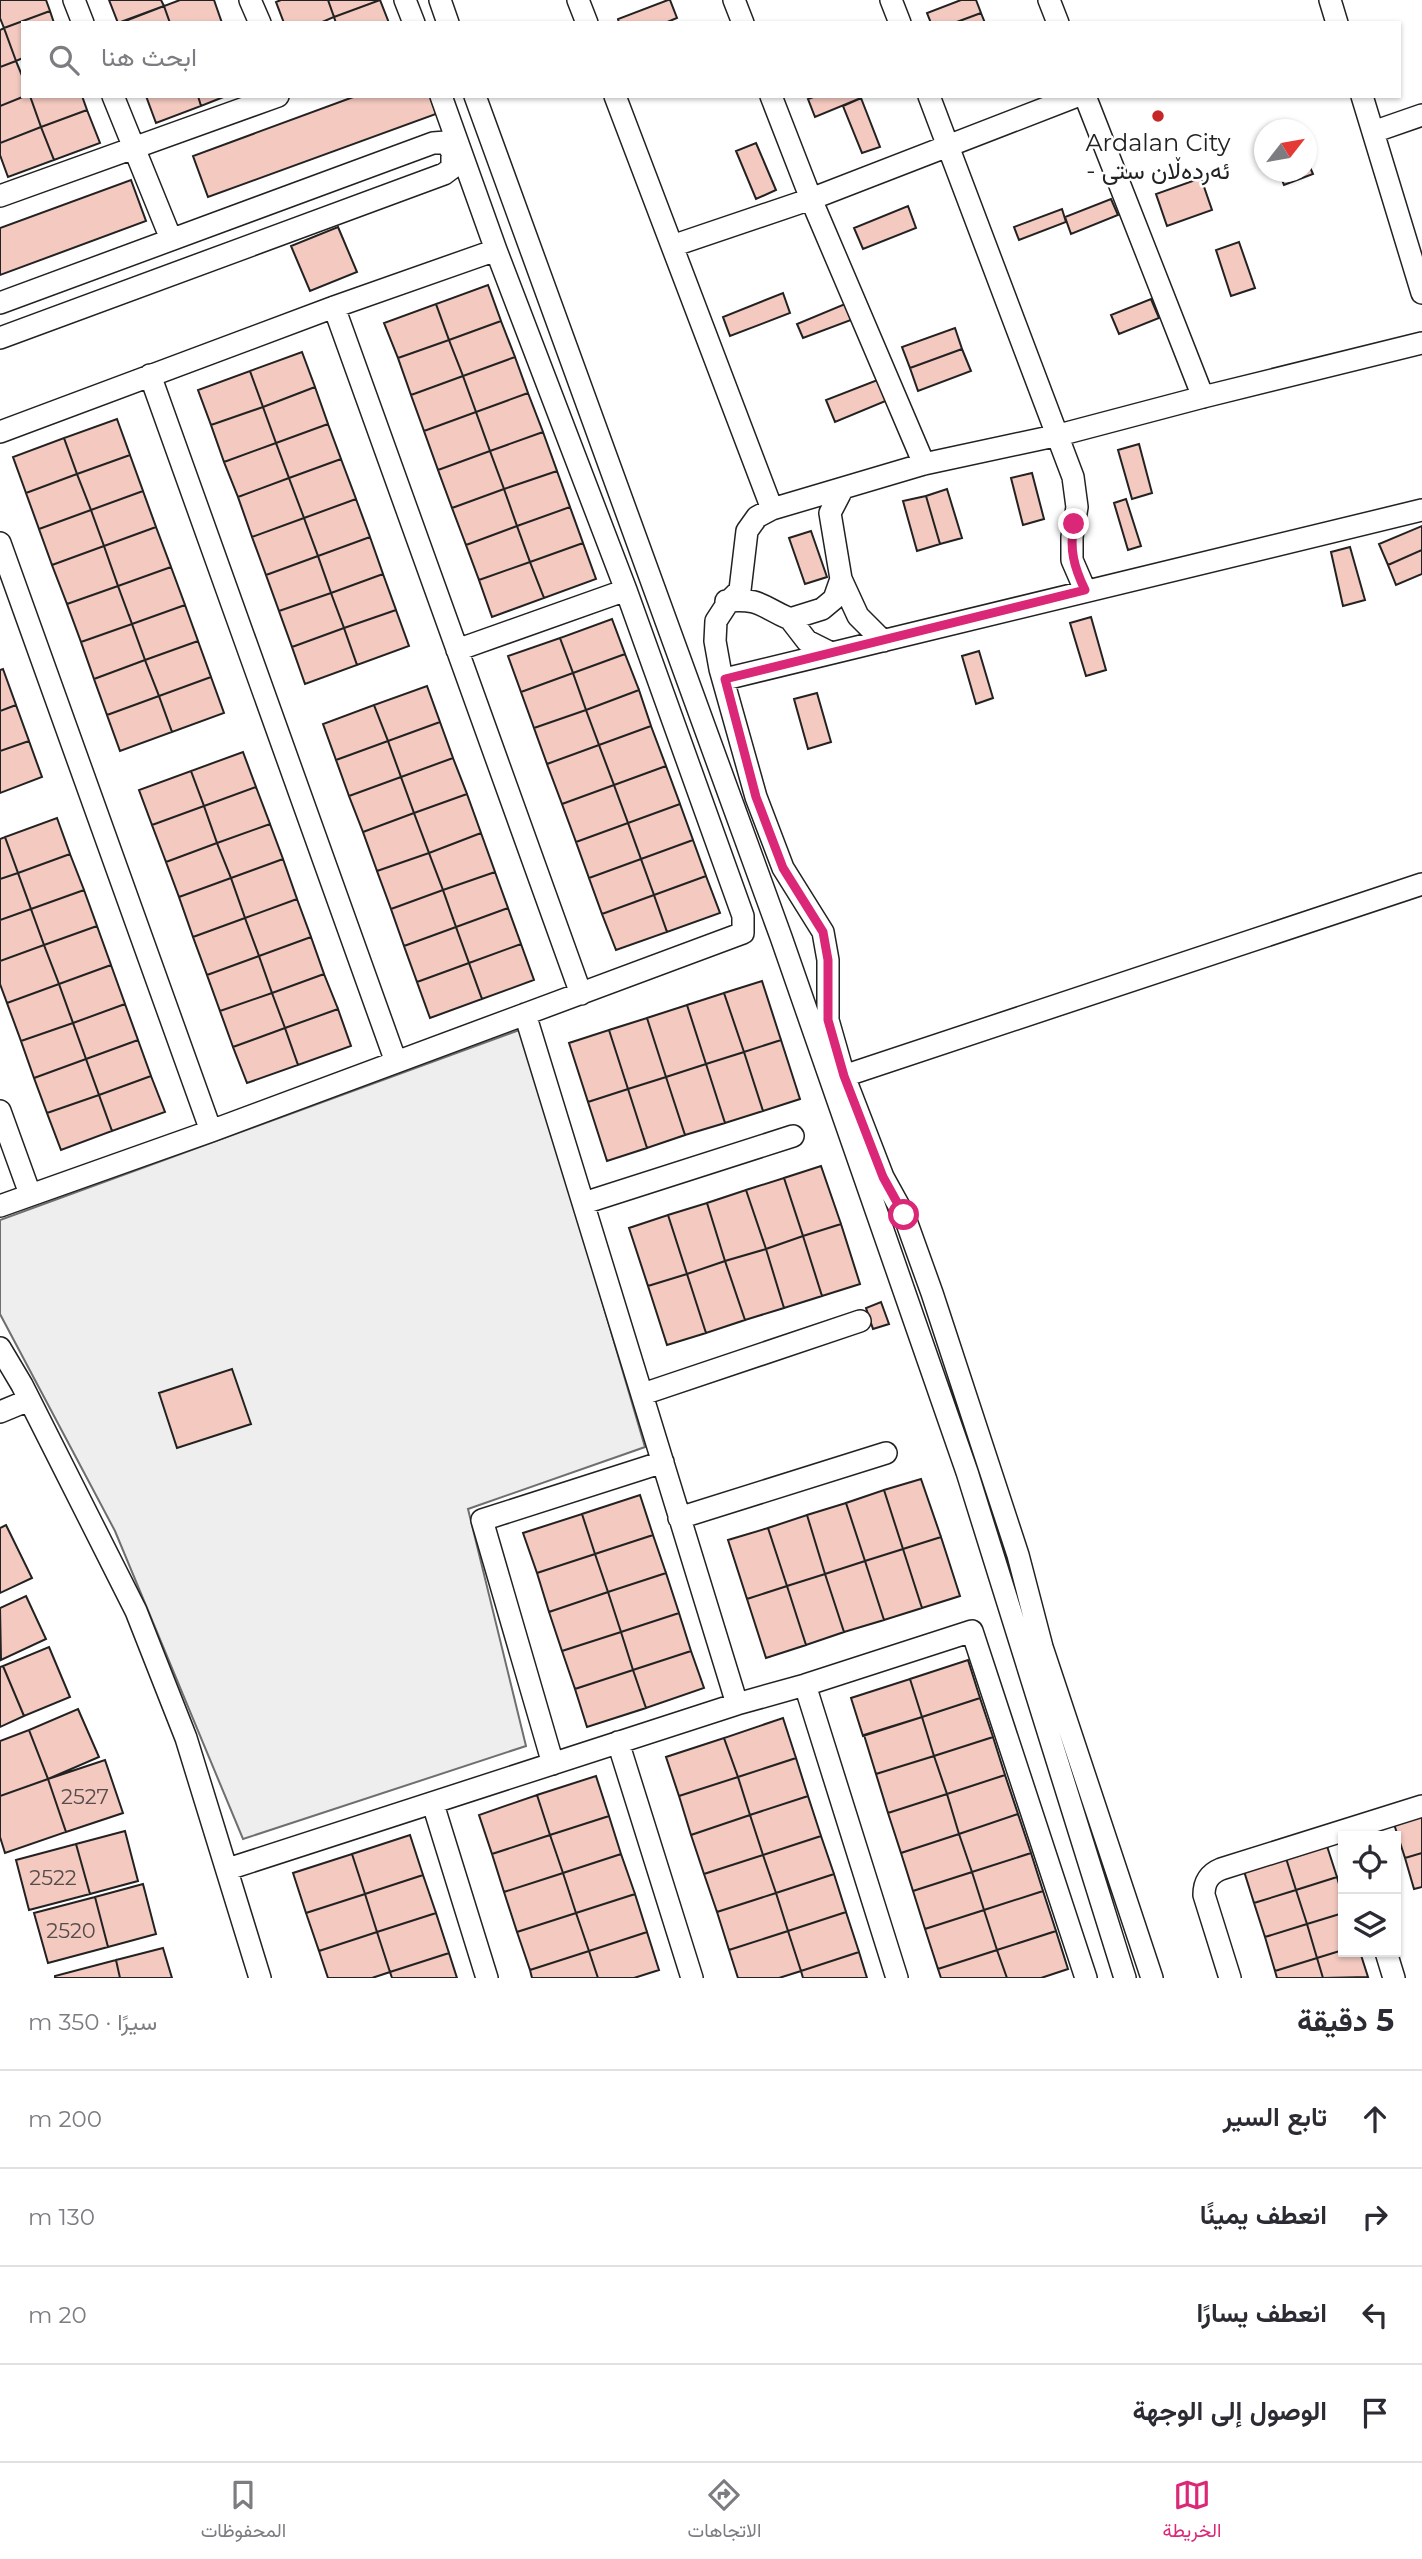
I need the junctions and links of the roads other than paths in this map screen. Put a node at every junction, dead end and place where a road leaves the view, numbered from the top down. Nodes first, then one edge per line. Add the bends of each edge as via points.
1 (74, 0) edge
2 (250, 0) edge
3 (405, 0) edge
4 (440, 0) edge
5 (578, 0) edge
6 (734, 0) edge
7 (891, 0) edge
8 (1049, 0) edge
9 (1330, 0) edge
10 (82, 21) edge
11 (259, 21) edge
12 (413, 21) edge
13 (447, 21) edge
14 (586, 21) edge
15 (742, 21) edge
16 (899, 21) edge
17 (1057, 21) edge
18 (1336, 21) edge
19 (114, 98) edge
20 (273, 98) edge
21 (442, 98) edge
22 (476, 98) edge
23 (616, 98) edge
24 (772, 98) edge
25 (930, 98) edge
26 (1072, 98) edge
27 (1086, 98) edge
28 (1363, 98) edge
29 (1422, 115) edge
30 (1373, 132) junction
31 (948, 146) junction
32 (134, 149) junction
33 (0, 196) edge
34 (811, 199) junction
35 (171, 239) junction
36 (672, 246) junction
37 (496, 250) junction
38 (1422, 293) edge
39 (0, 303) edge
40 (334, 307) junction
41 (0, 338) edge
42 (1422, 343) edge
43 (150, 376) junction
44 (1203, 397) junction
45 (0, 432) edge
46 (1059, 435) junction
47 (924, 464) junction
48 (843, 488) junction
49 (772, 509) junction
50 (1422, 510) edge
51 (0, 542) edge
52 (841, 579) junction
53 (626, 590) junction
54 (1085, 590) junction
55 (727, 601) junction
56 (790, 619) junction
57 (883, 641) junction
58 (457, 650) junction
59 (831, 653) junction
60 (725, 679) junction
61 (1422, 884) edge
62 (581, 994) junction
63 (525, 1014) junction
64 (396, 1062) junction
65 (844, 1076) junction
66 (0, 1111) edge
67 (211, 1131) junction
68 (793, 1136) dead end
69 (30, 1194) junction
70 (584, 1203) junction
71 (0, 1206) edge
72 (860, 1321) dead end
73 (0, 1348) edge
74 (643, 1394) junction
75 (29, 1400) junction
76 (0, 1412) edge
77 (886, 1453) dead end
78 (663, 1462) junction
79 (679, 1518) junction
80 (805, 1685) junction
81 (737, 1704) junction
82 (618, 1742) junction
83 (553, 1764) junction
84 (433, 1804) junction
85 (1422, 1805) edge
86 (1354, 1831) edge
87 (1338, 1836) edge
88 (228, 1869) junction
89 (1388, 1957) edge
90 (260, 1978) edge
91 (487, 1978) edge
92 (692, 1978) edge
93 (897, 1978) edge
94 (1086, 1978) edge
95 (1125, 1978) edge
96 (1152, 1978) edge
97 (1230, 1978) edge
98 (1394, 1978) edge

1 - 10 street
2 - 11 street
3 - 12 street
4 - 13 street
5 - 14 street
6 - 15 street
7 - 16 street
8 - 17 street
9 - 18 street
19 - 32 street
20 - 32 street
21 - 37 street
22 - 95 street via 780,937 967,1472
23 - 36 street
24 - 34 street
25 - 31 street
26 - 31 street
27 - 44 street
28 - 30 street
29 - 30 street
30 - 38 street
31 - 34 street
31 - 46 street
32 - 33 street
32 - 35 street
34 - 36 street
34 - 47 street
35 - 39 street
35 - 41 street via 433,143 446,142 452,152 452,167 444,174
36 - 49 street
37 - 40 street
37 - 53 street
40 - 43 street
40 - 58 street
42 - 44 street
43 - 45 street
43 - 64 street
44 - 46 street
46 - 47 street
46 - 54 street via 1077,507 1072,560
47 - 48 street
48 - 49 street
48 - 52 street via 830,513
49 - 55 street via 757,517 747,531 740,590
50 - 54 street
51 - 67 street
52 - 56 street via 834,598 822,609
52 - 57 street via 858,615
53 - 58 street
53 - 62 street via 744,926 737,937
54 - 57 street
55 - 56 street via 747,599
55 - 60 street via 716,621 715,641
56 - 59 street via 807,641
57 - 59 street
58 - 62 street
59 - 60 street
60 - 65 street via 756,797 783,868 823,932 828,1020
61 - 65 street
62 - 63 street
63 - 64 street
63 - 70 street
64 - 67 street
65 - 96 street via 883,1177 904,1215 940,1317 1018,1555 1042,1647
66 - 69 street
67 - 69 street
68 - 70 street
69 - 71 street
70 - 74 street
72 - 74 street
73 - 75 street
74 - 78 street
75 - 76 street
75 - 88 street via 135,1611 186,1738
77 - 79 street
78 - 79 street
78 - 83 street via 482,1520
79 - 81 street
80 - 81 street
80 - 93 street
80 - 94 street via 972,1631
81 - 82 street
82 - 83 street
82 - 92 street
83 - 84 street
84 - 88 street
84 - 91 street
85 - 86 street
87 - 97 street via 1221,1868 1210,1876 1204,1895
88 - 90 street
89 - 98 street

